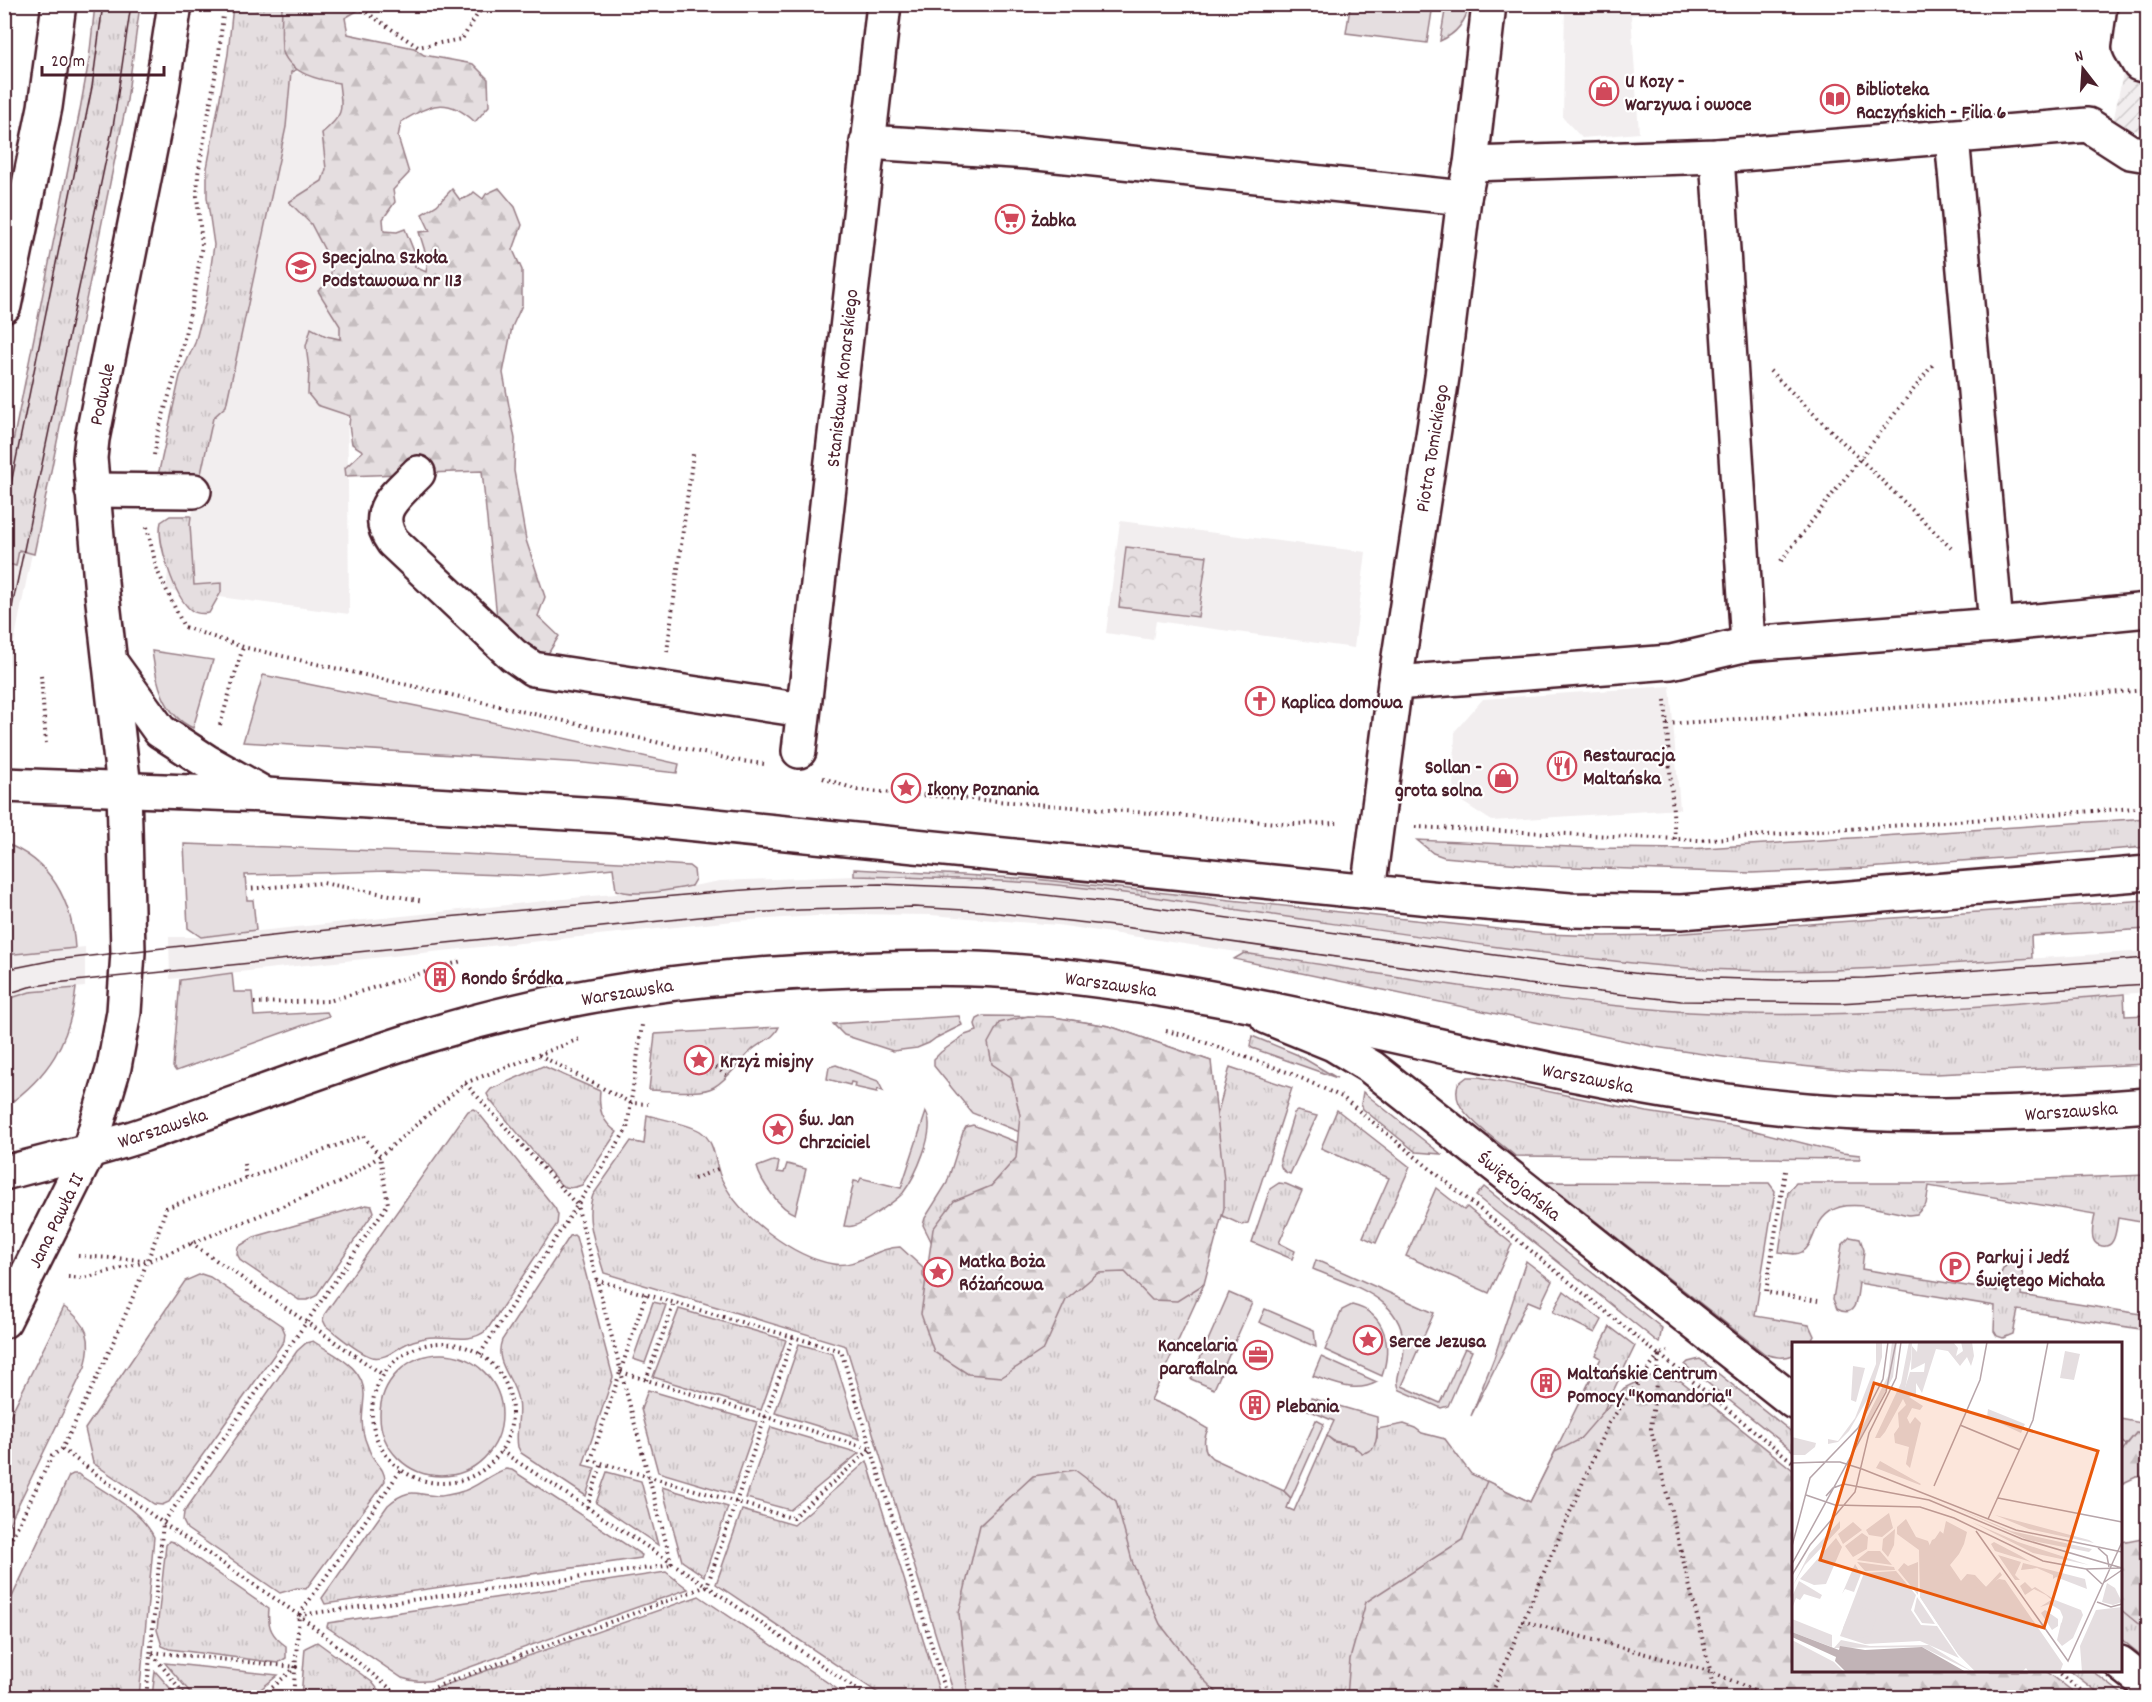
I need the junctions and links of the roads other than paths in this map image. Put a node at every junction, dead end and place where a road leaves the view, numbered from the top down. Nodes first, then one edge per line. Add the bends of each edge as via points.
1 (59, 4) edge
2 (175, 4) edge
3 (884, 4) edge
4 (1489, 4) edge
5 (2136, 4) edge
6 (2148, 65) edge
7 (1952, 137) junction
8 (867, 142) junction
9 (2148, 155) edge
10 (1718, 156) junction
11 (1471, 164) junction
12 (1464, 198) junction
13 (4, 306) edge
14 (418, 473) dead end
15 (92, 490) junction
16 (194, 491) dead end
17 (2148, 610) edge
18 (1996, 625) junction
19 (1748, 645) junction
20 (110, 661) junction
21 (1395, 683) junction
22 (803, 710) junction
23 (799, 751) dead end
24 (4, 785) edge
25 (124, 789) junction
26 (266, 795) junction
27 (2148, 873) edge
28 (1368, 891) junction
29 (1227, 1000) junction
30 (2148, 1105) edge
31 (89, 1151) junction
32 (4, 1173) edge
33 (4, 1322) edge
34 (1792, 1400) edge
35 (2122, 1664) edge
36 (2148, 1685) edge

1 - 13 main road via 45,107
2 - 15 main road, Podwale via 162,89 92,440
3 - 8 main road, Stanisława Konarskiego
4 - 11 main road, Piotra Tomickiego
5 - 6 main road via 2130,48 2139,64
7 - 9 main road via 2088,124 2130,152
7 - 10 main road
7 - 18 main road
8 - 12 main road via 1040,153
8 - 22 main road, Stanisława Konarskiego
10 - 11 main road
10 - 19 main road
11 - 12 main road, Piotra Tomickiego
12 - 21 main road, Piotra Tomickiego via 1442,377
14 - 22 main road via 387,506 383,522 387,533 513,656 533,669
15 - 16 main road
15 - 20 main road, Podwale
17 - 18 main road
18 - 19 main road
19 - 21 main road via 1671,662
20 - 25 main road, Podwale
20 - 26 main road via 160,731
21 - 28 main road, Piotra Tomickiego
22 - 23 main road, Stanisława Konarskiego
24 - 25 main road
25 - 26 main road
25 - 31 main road via 128,952 124,1012 114,1067
26 - 28 main road via 617,816
27 - 28 main road via 1681,912 1570,910
29 - 30 main road, Warszawska via 1610,1082 1743,1103 1908,1116
29 - 31 main road, Warszawska via 994,970 817,971 648,986 518,1011 435,1033
29 - 34 main road, Świętojańska via 1333,1044 1371,1067
31 - 32 main road
31 - 33 main road, Jana Pawła II
35 - 36 main road

